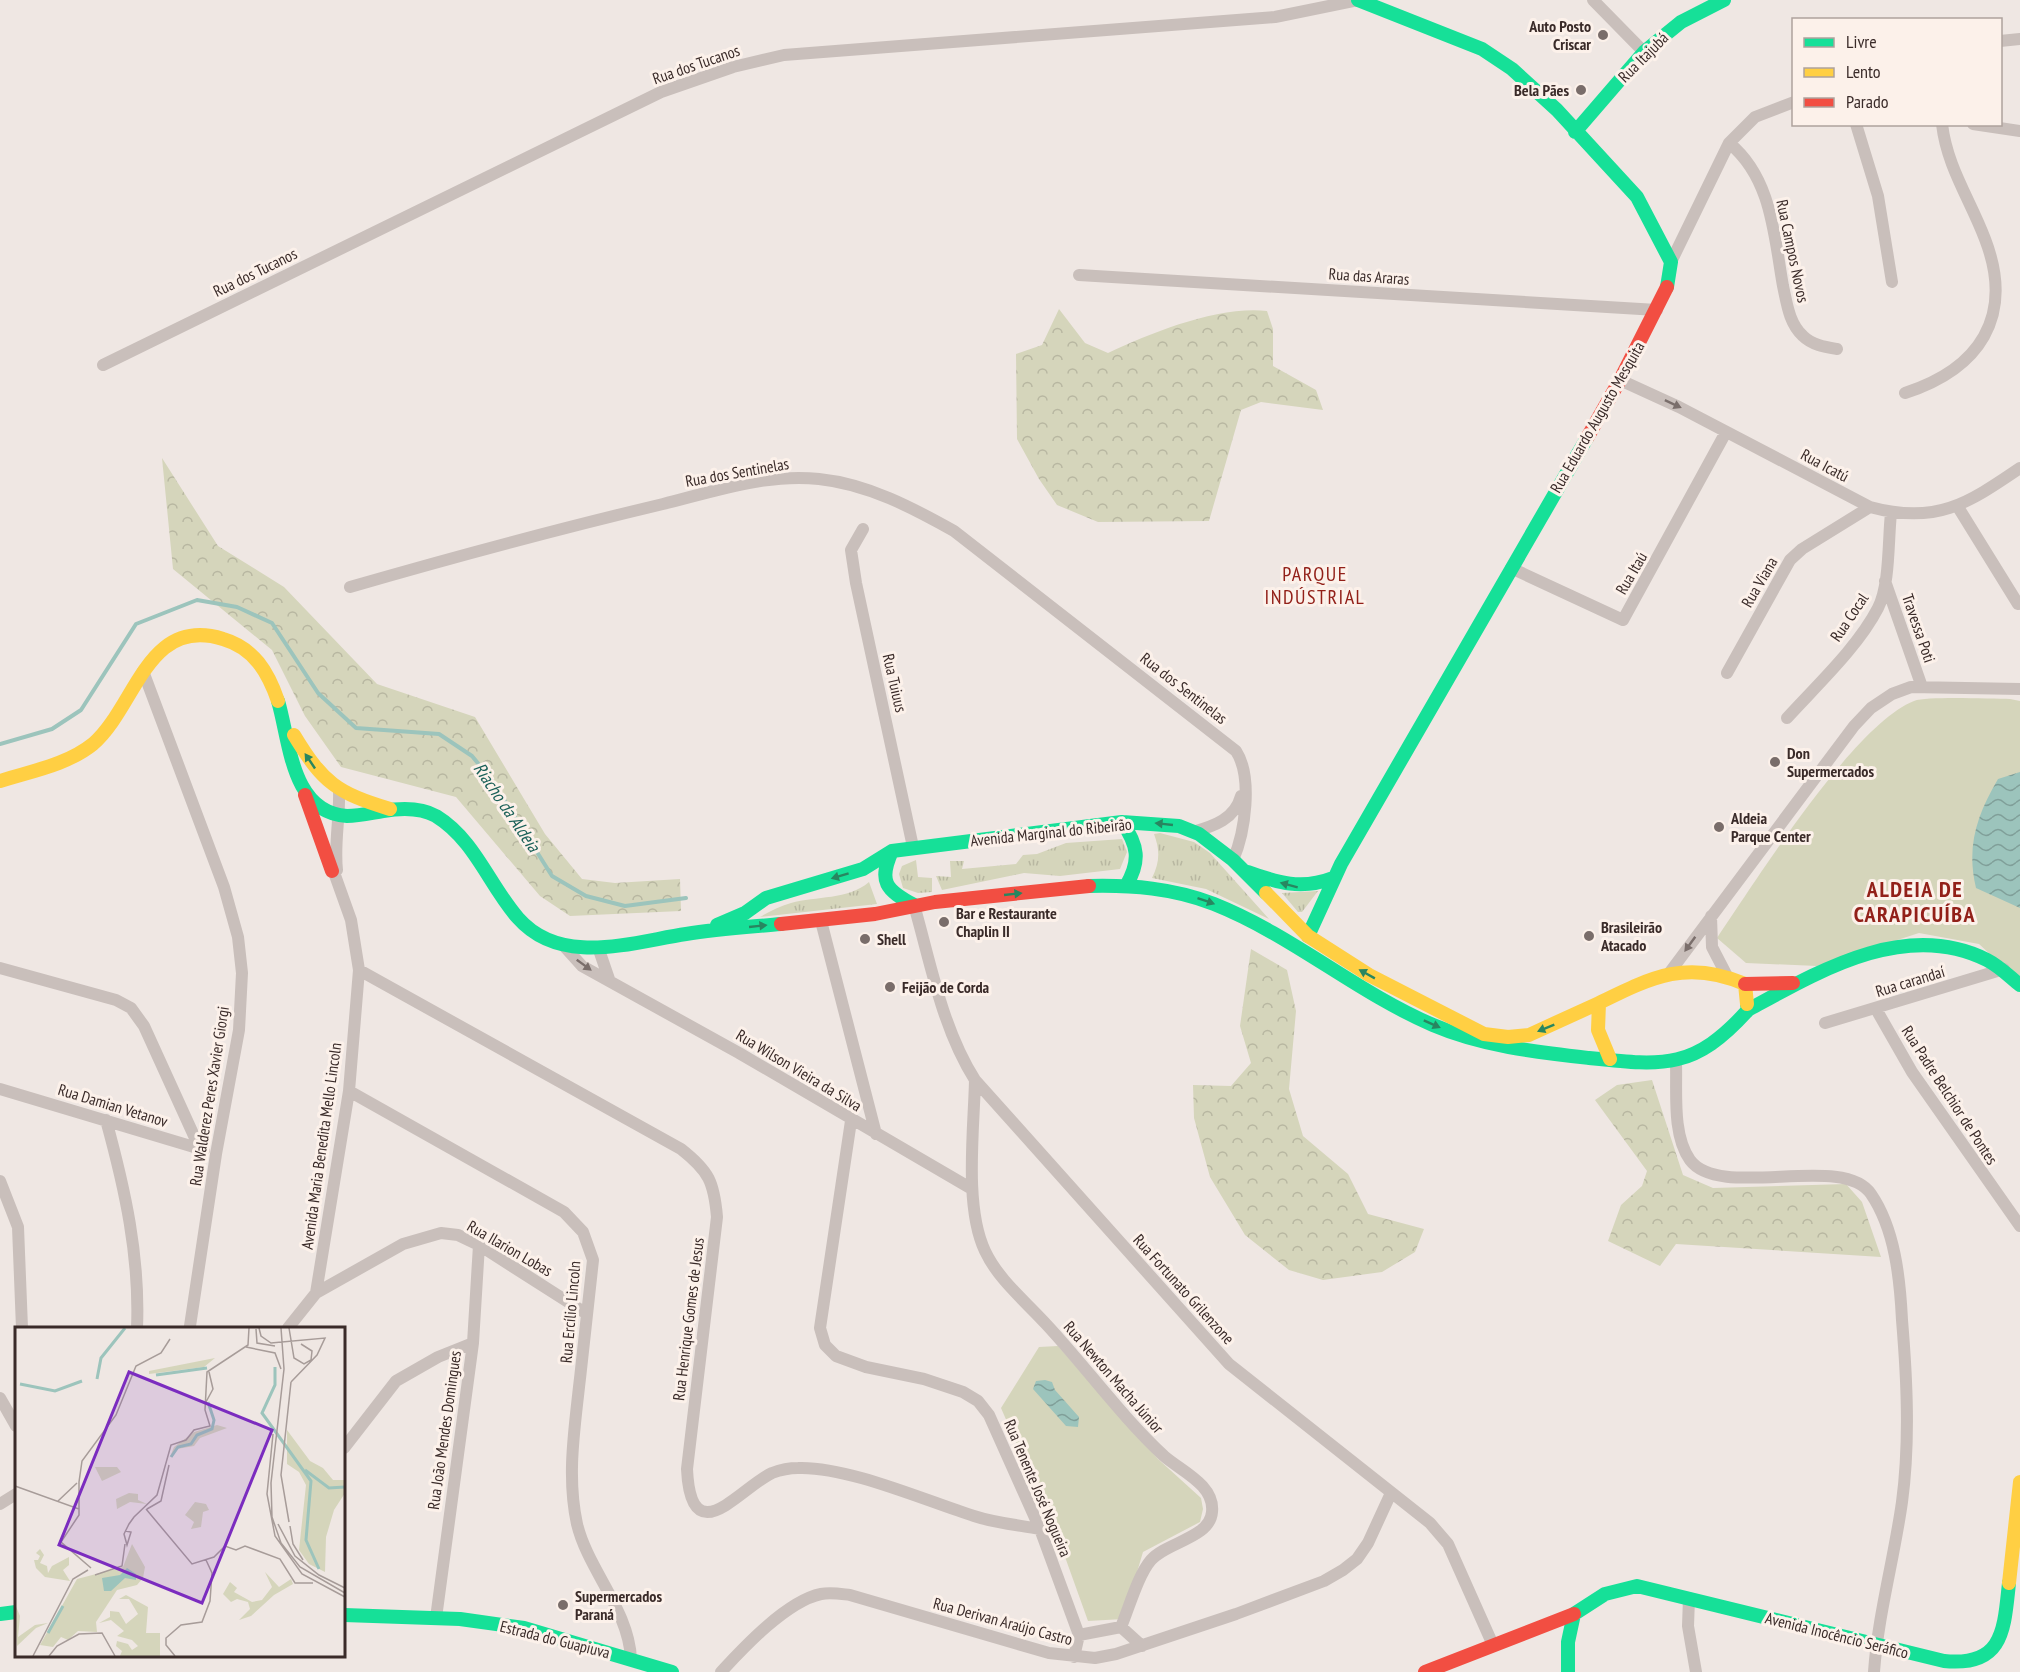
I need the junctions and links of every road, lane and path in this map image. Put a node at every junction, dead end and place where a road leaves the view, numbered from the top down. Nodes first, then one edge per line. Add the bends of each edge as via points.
1 (1358, 0) edge
2 (1593, 0) edge
3 (1724, 0) edge
4 (2020, 39) edge
5 (2002, 41) edge
6 (1644, 52) junction
7 (1792, 104) edge
8 (1857, 126) edge
9 (1942, 126) edge
10 (1986, 126) edge
11 (2020, 131) edge
12 (1575, 132) junction
13 (1729, 143) junction
14 (1671, 262) junction
15 (1079, 275) dead end
16 (1892, 282) dead end
17 (1657, 310) junction
18 (1837, 349) dead end
19 (103, 365) dead end
20 (1620, 380) junction
21 (1905, 393) dead end
22 (1726, 432) junction
23 (2020, 468) edge
24 (1870, 507) junction
25 (1958, 507) junction
26 (1891, 513) junction
27 (863, 530) dead end
28 (1511, 568) junction
29 (1885, 580) junction
30 (350, 587) dead end
31 (2019, 604) edge
32 (143, 671) junction
33 (1727, 673) dead end
34 (1922, 687) junction
35 (2020, 689) edge
36 (282, 714) junction
37 (1787, 718) dead end
38 (75, 755) junction
39 (0, 770) edge
40 (0, 781) edge
41 (1244, 783) junction
42 (302, 786) junction
43 (339, 791) junction
44 (319, 807) junction
45 (394, 810) junction
46 (340, 817) junction
47 (1122, 822) junction
48 (1193, 832) junction
49 (913, 848) junction
50 (892, 851) junction
51 (1233, 860) junction
52 (332, 871) junction
53 (1245, 871) junction
54 (1333, 878) junction
55 (1126, 885) junction
56 (340, 890) junction
57 (914, 905) junction
58 (1711, 916) junction
59 (821, 921) junction
60 (699, 932) junction
61 (1308, 936) junction
62 (564, 946) junction
63 (598, 947) junction
64 (0, 968) edge
65 (2004, 969) junction
66 (359, 970) junction
67 (1670, 972) junction
68 (1726, 974) junction
69 (609, 979) junction
70 (1797, 983) junction
71 (1744, 984) junction
72 (2020, 985) edge
73 (1599, 1003) junction
74 (1876, 1009) junction
75 (1748, 1010) junction
76 (1825, 1023) dead end
77 (1610, 1059) junction
78 (1676, 1062) junction
79 (975, 1080) junction
80 (0, 1089) edge
81 (349, 1091) junction
82 (106, 1120) junction
83 (851, 1121) junction
84 (876, 1134) junction
85 (200, 1149) junction
86 (216, 1154) junction
87 (0, 1181) edge
88 (972, 1190) junction
89 (2020, 1226) edge
90 (479, 1245) junction
91 (316, 1293) junction
92 (587, 1314) junction
93 (190, 1326) dead end
94 (22, 1327) edge
95 (137, 1327) edge
96 (290, 1327) edge
97 (473, 1343) junction
98 (0, 1398) edge
99 (15, 1424) edge
100 (345, 1447) edge
101 (2020, 1482) edge
102 (1391, 1493) junction
103 (15, 1495) edge
104 (0, 1504) edge
105 (1041, 1529) junction
106 (1689, 1598) junction
107 (15, 1612) edge
108 (0, 1614) edge
109 (1574, 1614) junction
110 (345, 1615) edge
111 (436, 1618) junction
112 (1121, 1627) junction
113 (1079, 1635) junction
114 (1493, 1645) junction
115 (1142, 1646) junction
116 (1876, 1646) junction
117 (1074, 1657) junction
118 (1984, 1658) junction
119 (631, 1659) junction
120 (672, 1672) edge
121 (721, 1672) edge
122 (1425, 1672) edge
123 (1568, 1672) edge
124 (1696, 1672) edge
125 (1874, 1672) edge
126 (1983, 1672) edge

1 - 12 main road via 1482,49 1512,69
1 - 19 street, Rua dos Tucanos via 1275,17 784,55 733,67 661,92
2 - 6 street
3 - 6 main road, Rua Itajubá via 1681,22
4 - 5 street
6 - 12 main road, Rua Itajubá
7 - 13 street via 1755,117
8 - 16 street via 1878,196
9 - 21 street via 1946,154 1986,242 1995,288 1994,310 1981,343 1966,361 1936,382
10 - 11 street
12 - 14 main road via 1637,197
13 - 14 street
13 - 18 street, Rua Campos Novos via 1757,174 1795,328 1804,338
14 - 17 main road, Rua Eduardo Augusto Mesquita via 1670,279
15 - 17 street, Rua das Araras
17 - 20 main road, Rua Eduardo Augusto Mesquita
20 -> 22 street, Rua Icatú
20 - 28 main road, Rua Eduardo Augusto Mesquita
22 - 24 street, Rua Icatú
22 - 28 street, Rua Itaú via 1623,620
23 - 25 street, Rua Icatú
24 - 26 street, Rua Icatú
24 - 33 street, Rua Viana via 1790,560
25 - 26 street, Rua Icatú via 1918,514
25 - 31 street
26 - 29 street, Rua Cocal
27 - 49 street, Rua Tuiuus via 850,550
28 - 54 main road, Rua Eduardo Augusto Mesquita
29 - 34 street, Travessa Poti
29 - 37 street, Rua Cocal via 1878,608 1867,624
30 - 41 street, Rua dos Sentinelas via 566,527 732,487 793,478 831,481 919,511 983,551 1222,739 1241,758
32 - 36 main road, Avenida Marginal do Ribeirão via 161,650 175,641 197,635 236,643 252,652 265,670
32 - 38 main road, Avenida Marginal do Ribeirão via 95,742
32 - 86 street, Rua Walderez Peres Xavier Giorgi via 224,887 238,937 242,973 239,1030
34 - 35 street
34 - 58 street via 1892,694 1870,708
36 - 42 main road, Avenida Marginal do Ribeirão
43 -> 36 main road, Avenida Marginal do Ribeirão via 310,764
38 - 39 main road, Avenida Marginal do Ribeirão
38 - 40 main road, Avenida Marginal do Ribeirão
41 - 48 street via 1234,812 1213,826
41 - 51 street, Rua dos Sentinelas via 1242,840
42 - 44 main road, Avenida Marginal do Ribeirão
42 - 52 main road
43 - 45 main road, Avenida Marginal do Ribeirão
43 - 46 street, Avenida Maria Benedita Mello Lincoln
44 - 46 main road, Avenida Marginal do Ribeirão
44 - 52 street, Avenida Maria Benedita Mello Lincoln
45 - 46 main road, Avenida Marginal do Ribeirão
45 - 62 main road, Avenida Marginal do Ribeirão via 432,814 450,827 482,863 501,900 518,920 541,937
46 - 56 street, Avenida Maria Benedita Mello Lincoln via 335,839
48 -> 47 main road, Avenida Marginal do Ribeirão via 1163,824
47 - 49 main road, Avenida Marginal do Ribeirão
47 - 55 main road via 1135,839 1138,854 1135,872
48 - 51 main road, Avenida Marginal do Ribeirão
49 - 50 main road, Avenida Marginal do Ribeirão
50 - 57 main road via 884,866 884,881 891,893
50 -> 60 main road, Avenida Marginal do Ribeirão via 863,869 766,898 745,913
51 - 53 main road, Avenida Marginal do Ribeirão
52 - 56 street, Avenida Maria Benedita Mello Lincoln
54 -> 53 main road via 1316,886 1298,888
53 - 61 main road, Avenida Marginal do Ribeirão
54 - 61 main road, Rua Eduardo Augusto Mesquita
57 -> 55 main road, Avenida Marginal do Ribeirão
55 -> 77 main road, Avenida Marginal do Ribeirão via 1173,891 1220,906 1434,1026 1532,1051
56 - 66 street, Avenida Maria Benedita Mello Lincoln via 351,920
57 - 59 main road, Avenida Marginal do Ribeirão
57 - 79 street, Rua Fortunato Grilenzone via 958,1053
58 -> 67 street
58 - 68 street via 1712,947
60 -> 59 main road, Avenida Marginal do Ribeirão
59 - 84 street
60 - 63 main road, Avenida Marginal do Ribeirão
73 -> 61 main road, Avenida Marginal do Ribeirão via 1529,1035 1484,1034 1369,975
62 - 63 main road, Avenida Marginal do Ribeirão
62 -> 69 street, Rua Wilson Vieira da Silva via 582,966
63 - 69 street
64 - 85 street via 116,1000 131,1008 144,1026
65 - 70 main road via 1972,951 1922,944 1878,952
65 - 72 main road
65 - 74 street, Rua carandaí
66 - 81 street, Avenida Maria Benedita Mello Lincoln
66 - 105 street, Rua Henrique Gomes de Jesus via 681,1149 703,1168 712,1182 717,1217 687,1469 692,1500 700,1508 723,1509 773,1473 802,1468 843,1475 976,1517
67 - 68 main road, Avenida Marginal do Ribeirão via 1701,969
67 - 73 main road, Avenida Marginal do Ribeirão
68 - 71 main road
69 - 83 street, Rua Wilson Vieira da Silva
70 - 71 main road
70 - 75 main road
71 - 75 main road
73 - 77 main road via 1598,1030
74 - 76 street, Rua carandaí
74 - 89 street, Rua Padre Belchior de Pontes via 1917,1079
75 - 78 main road, Avenida Marginal do Ribeirão via 1719,1041
77 - 78 main road, Avenida Marginal do Ribeirão via 1648,1064
78 - 116 street via 1682,1143 1690,1160 1701,1170 1720,1176 1845,1178 1870,1192 1888,1234 1901,1293 1907,1406 1902,1499
79 - 88 street, Rua Newton Macha Júnior
79 - 102 street, Rua Fortunato Grilenzone via 1208,1344
80 - 82 street, Rua Damian Vetanov
81 - 91 street, Avenida Maria Benedita Mello Lincoln
81 - 92 street, Rua Ercílio Lincoln via 564,1212 583,1232 590,1247
82 - 85 street, Rua Damian Vetanov
82 - 95 street via 130,1217
83 - 84 street, Rua Wilson Vieira da Silva
83 - 105 street, Rua Tenente José Nogueira via 820,1328 825,1345 849,1362 945,1385 978,1401 1001,1439
84 - 88 street, Rua Wilson Vieira da Silva
85 - 86 street, Rua Damian Vetanov
86 - 93 street, Rua Walderez Peres Xavier Giorgi
87 - 94 street via 18,1227
88 - 112 street, Rua Newton Macha Júnior via 985,1251 998,1271 1150,1443 1210,1496 1211,1521 1151,1561
90 - 91 street, Rua Ilarion Lobas via 458,1235 422,1236
90 - 92 street, Rua Ilarion Lobas
90 - 97 street, Rua João Mendes Domingues
91 - 96 street, Avenida Maria Benedita Mello Lincoln
92 - 119 street, Rua Ercílio Lincoln via 572,1457 573,1502 578,1527 623,1624
97 - 100 street via 396,1381
97 - 111 street, Rua João Mendes Domingues
98 - 99 street
101 - 118 main road via 2004,1631 1994,1650
102 - 114 street, Rua Fortunato Grilenzone via 1430,1523 1448,1544
102 - 115 street, Rua Derivan Araújo Castro via 1368,1543 1343,1570 1324,1581
103 - 104 street
105 - 113 street, Rua Tenente José Nogueira
106 - 109 main road, Avenida Inocêncio Seráfico via 1637,1586 1605,1594
106 - 116 main road, Avenida Inocêncio Seráfico
106 - 124 street via 1688,1626
107 - 108 main road
109 - 114 main road, Avenida Inocêncio Seráfico
109 - 123 main road via 1568,1642
110 - 111 main road, Estrada do Guapiuva
111 - 119 main road, Estrada do Guapiuva via 524,1628
112 - 113 street
112 - 115 street
113 - 117 street
114 - 122 main road, Avenida Inocêncio Seráfico
115 - 117 street, Rua Derivan Araújo Castro via 1095,1658
116 - 118 main road, Avenida Inocêncio Seráfico via 1959,1663
116 - 125 street
117 - 121 street, Rua Derivan Araújo Castro via 1048,1653 850,1595 821,1594 781,1616
118 - 126 street
119 - 120 main road, Estrada do Guapiuva

